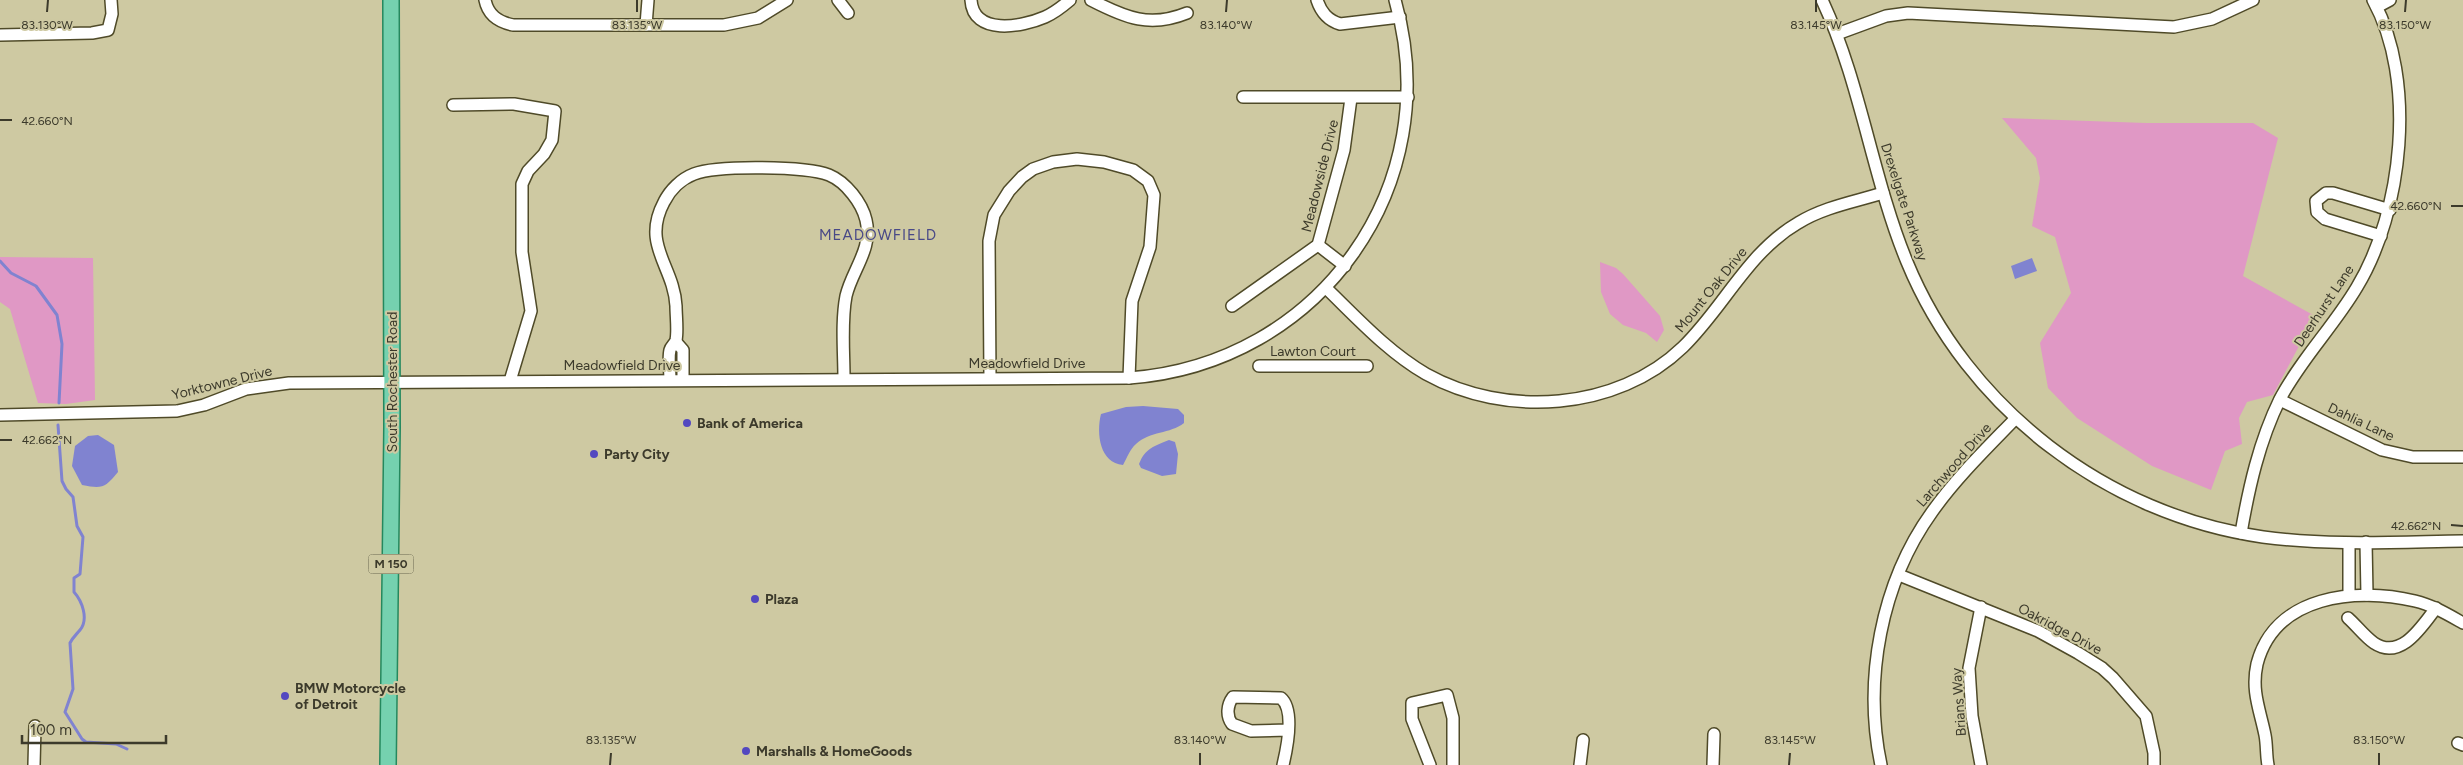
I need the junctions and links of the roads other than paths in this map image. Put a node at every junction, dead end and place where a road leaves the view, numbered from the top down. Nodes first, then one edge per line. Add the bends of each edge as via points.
1 (111, 0) edge
2 (391, 0) edge
3 (485, 0) edge
4 (648, 0) edge
5 (787, 0) edge
6 (838, 0) edge
7 (971, 0) edge
8 (1070, 0) edge
9 (1091, 0) edge
10 (1317, 0) edge
11 (1395, 0) edge
12 (1822, 0) edge
13 (2253, 0) edge
14 (2390, 0) edge
15 (2375, 3) edge
16 (848, 13) dead end
17 (1187, 13) dead end
18 (1400, 17) junction
19 (646, 25) junction
20 (1837, 34) junction
21 (0, 36) edge
22 (1243, 98) dead end
23 (1351, 98) junction
24 (1408, 98) junction
25 (453, 105) dead end
26 (1883, 193) junction
27 (2390, 210) junction
28 (2381, 236) junction
29 (1318, 246) junction
30 (1345, 266) junction
31 (1326, 288) junction
32 (1232, 306) dead end
33 (676, 342) junction
34 (1259, 366) dead end
35 (1367, 366) dead end
36 (990, 378) junction
37 (1129, 378) junction
38 (844, 379) junction
39 (670, 380) junction
40 (683, 380) junction
41 (392, 381) junction
42 (510, 381) junction
43 (2280, 400) junction
44 (0, 415) edge
45 (2015, 419) junction
46 (2463, 457) edge
47 (2241, 533) junction
48 (2463, 541) edge
49 (2349, 542) junction
50 (2366, 542) junction
51 (1899, 575) junction
52 (2349, 595) junction
53 (2367, 595) junction
54 (1981, 607) junction
55 (2436, 608) junction
56 (2348, 618) dead end
57 (2463, 623) edge
58 (35, 726) dead end
59 (1288, 730) junction
60 (1714, 734) dead end
61 (1583, 740) dead end
62 (34, 765) edge
63 (388, 765) edge
64 (1283, 765) edge
65 (1430, 765) edge
66 (1453, 765) edge
67 (1580, 765) edge
68 (1712, 765) edge
69 (1881, 765) edge
70 (1981, 765) edge
71 (2154, 765) edge
72 (2268, 765) edge

1 - 21 street via 108,30
2 - 41 main road, South Rochester Road / M 150
3 - 19 street via 495,19 508,24
4 - 19 street
5 - 19 street via 758,18 736,24
6 - 16 street
7 - 8 street via 974,12 981,19 998,26 1034,21
9 - 17 street via 1148,21 1168,21
10 - 18 street via 1323,14 1340,24
11 - 18 street, Meadowfield Drive
12 - 20 street, Drexelgate Parkway
13 - 20 street via 2212,19 2174,27 1908,12 1886,16
14 - 15 street
15 - 27 street, Deerhurst Lane via 2393,56 2398,102 2397,164
18 - 24 street, Meadowfield Drive
20 - 26 street, Drexelgate Parkway
22 - 23 street, Meadowside Drive
23 - 24 street, Meadowside Drive
23 - 29 street, Meadowside Drive via 1344,150
24 - 30 street, Meadowfield Drive via 1392,179 1369,231
25 - 42 street via 514,104 556,111 552,140 522,184 522,252 531,311
26 - 31 street, Mount Oak Drive via 1830,208 1786,230 1756,256 1718,308 1672,356 1633,380 1570,400 1506,400 1447,384 1412,365 1385,344
26 - 45 street, Drexelgate Parkway via 1907,264 1944,333 1977,378
27 - 28 street, Deerhurst Lane
27 - 28 street via 2333,193 2326,193 2316,201 2317,212 2325,219
28 - 43 street, Deerhurst Lane via 2354,294
29 - 30 street
29 - 32 street, Meadowside Drive
30 - 31 street, Meadowfield Drive
31 - 37 street, Meadowfield Drive via 1298,314 1250,345 1188,370
33 - 38 street via 675,298 654,232 670,192 690,176 708,170 817,172 834,178 853,195 867,227 866,247 846,296
33 - 39 street via 670,350
33 - 40 street via 682,350
34 - 35 street, Lawton Court
36 - 37 street, Meadowfield Drive
36 - 37 street via 989,241 994,215 1022,177 1053,162 1077,159 1133,170 1148,181 1154,195 1150,247 1132,301
36 - 38 street, Meadowfield Drive
38 - 40 street, Meadowfield Drive
39 - 40 street, Meadowfield Drive
39 - 42 street, Meadowfield Drive
41 - 42 street, Meadowfield Drive
41 - 44 street, Yorktowne Drive via 272,384 177,411
41 - 63 main road, South Rochester Road / M 150
43 - 46 street, Dahlia Lane via 2382,450 2413,457
43 - 47 street, Deerhurst Lane via 2258,454
45 - 47 street, Drexelgate Parkway via 2072,463 2118,491 2188,520
45 - 51 street, Larchwood Drive via 1933,511
47 - 49 street, Drexelgate Parkway via 2290,540
48 - 50 street, Drexelgate Parkway
49 - 50 street, Drexelgate Parkway
49 - 52 street
50 - 53 street
51 - 54 street, Oakridge Drive
51 - 69 street, Larchwood Drive via 1882,627 1874,679 1874,719
52 - 53 street
52 - 72 street via 2325,599 2296,611 2275,628 2266,641 2254,687 2266,736
53 - 55 street via 2414,601
54 - 70 street, Brians Way via 1969,668 1972,716
54 - 71 street, Oakridge Drive via 2070,648 2113,678 2146,716
55 - 56 street via 2407,643 2394,648 2374,643
55 - 57 street
58 - 62 street
59 - 59 street via 1251,730 1232,724 1228,713 1230,701 1233,697 1281,698 1288,708
59 - 64 street
60 - 68 street
61 - 67 street
65 - 66 street via 1412,719 1412,703 1447,695 1453,718

